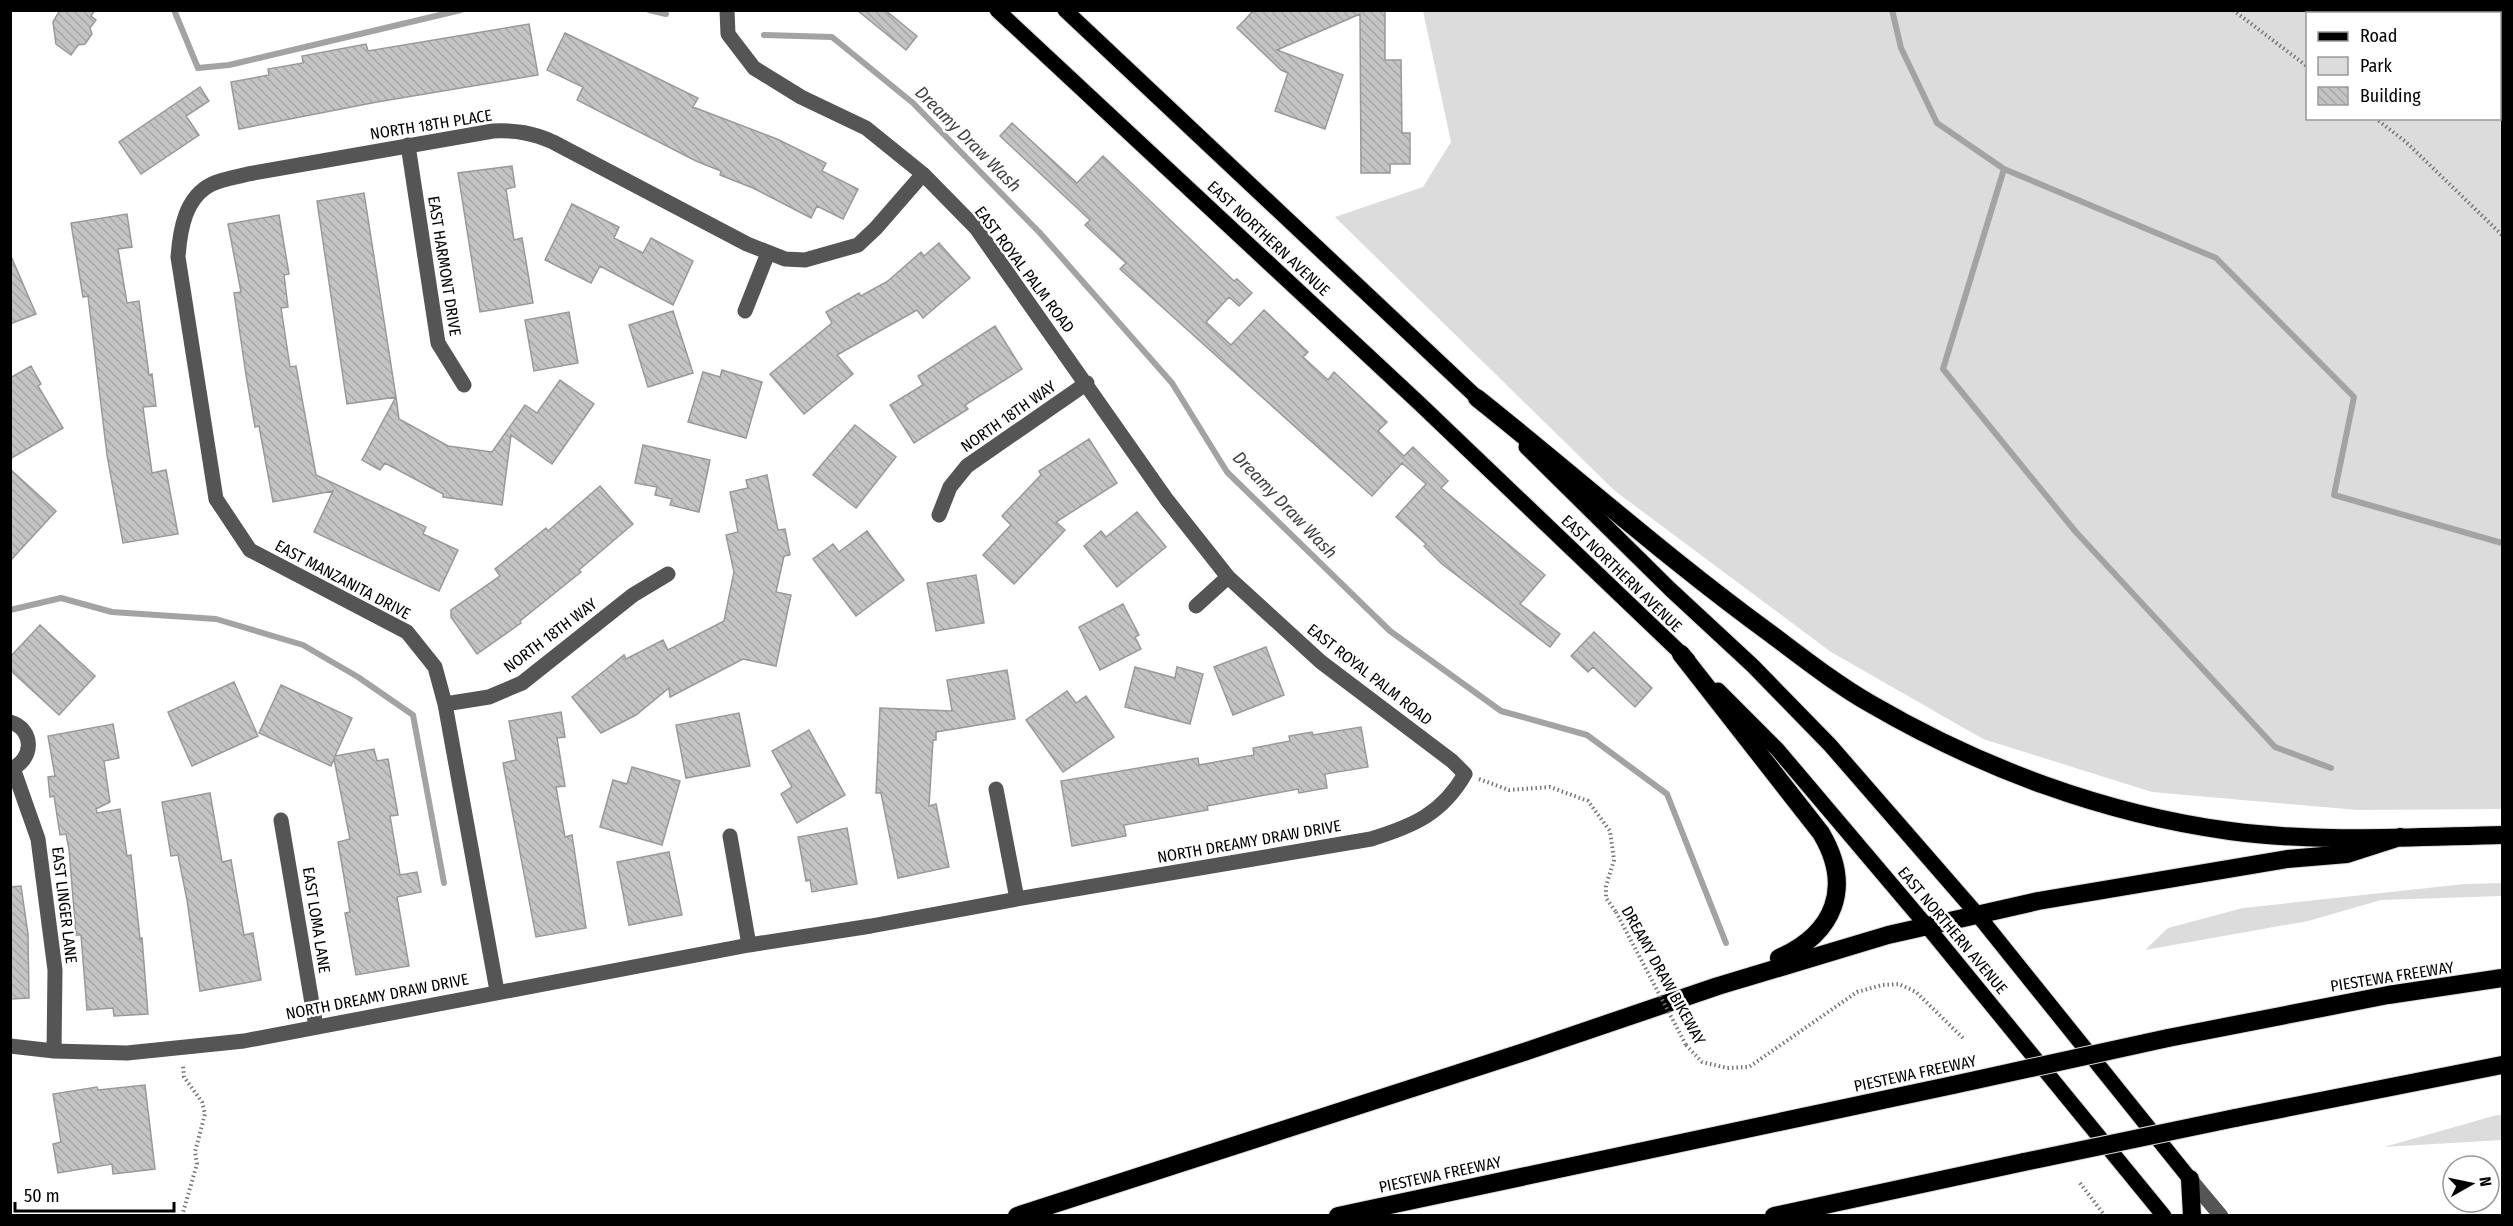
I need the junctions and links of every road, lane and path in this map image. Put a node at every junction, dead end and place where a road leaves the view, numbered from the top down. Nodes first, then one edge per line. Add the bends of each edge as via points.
1 (727, 10) edge
2 (997, 10) edge
3 (1065, 10) edge
4 (2233, 10) edge
5 (2306, 66) edge
6 (2378, 120) edge
7 (408, 145) junction
8 (923, 174) junction
9 (189, 205) joint
10 (2502, 235) edge
11 (768, 253) junction
12 (745, 311) dead end
13 (1087, 383) junction
14 (465, 385) dead end
15 (1477, 398) junction
16 (939, 515) dead end
17 (668, 574) dead end
18 (1228, 577) junction
19 (1196, 606) dead end
20 (1681, 654) junction
21 (445, 704) junction
22 (10, 722) edge
23 (12, 769) edge
24 (1465, 774) junction
25 (996, 789) dead end
26 (281, 820) dead end
27 (2502, 835) edge
28 (730, 836) dead end
29 (2400, 837) junction
30 (1017, 898) junction
31 (1977, 914) junction
32 (1926, 925) junction
33 (748, 945) junction
34 (2502, 978) edge
35 (1718, 986) junction
36 (497, 991) junction
37 (316, 1027) junction
38 (1963, 1038) dead end
39 (10, 1046) edge
40 (54, 1051) junction
41 (2502, 1065) edge
42 (183, 1066) dead end
43 (2190, 1179) junction
44 (2080, 1183) dead end
45 (182, 1215) edge
46 (1017, 1215) edge
47 (1338, 1215) edge
48 (1774, 1215) edge
49 (2105, 1215) edge
50 (2164, 1215) edge
51 (2192, 1215) edge
52 (2221, 1215) edge

1 - 8 street, EAST ROYAL PALM ROAD via 728,34 754,68 801,97 866,128
2 - 20 main road, EAST NORTHERN AVENUE
3 - 15 main road, EAST NORTHERN AVENUE
4 - 5 path
6 - 10 path via 2406,142
7 - 9 street, NORTH 18TH PLACE via 248,174 210,185
7 - 11 street, NORTH 18TH PLACE via 493,131 536,134
7 - 14 street, EAST HARMONT DRIVE via 438,343
8 - 11 street, NORTH 18TH PLACE via 858,245 805,260
8 - 13 street, EAST ROYAL PALM ROAD via 976,228
9 - 21 street, EAST MANZANITA DRIVE via 180,232 178,257 216,500 249,550 407,632 435,667
11 - 12 street
13 - 16 street, NORTH 18TH WAY via 967,466 950,487
13 - 18 street, EAST ROYAL PALM ROAD via 1167,500
15 - 29 highway via 1686,571 1784,644 1869,703 1977,759 2052,788 2203,827 2288,837
15 - 31 main road, EAST NORTHERN AVENUE via 1830,745
17 - 21 street, NORTH 18TH WAY via 633,595 522,683 489,697
18 - 19 street
18 - 24 street, EAST ROYAL PALM ROAD via 1321,662
20 - 32 main road, EAST NORTHERN AVENUE via 1777,749
20 - 35 highway via 1821,833 1837,874 1833,909 1815,937 1791,953
21 - 36 street, EAST MANZANITA DRIVE
22 - 23 street, EAST LINGER LANE via 27,734 29,745 25,759
23 - 40 street, EAST LINGER LANE via 38,839 55,970
24 - 30 street, NORTH DREAMY DRAW DRIVE via 1454,793 1425,819 1371,839
24 - 38 path, DREAMY DRAW BIKEWAY, bridge via 1509,790 1550,787 1588,801 1610,831 1614,860 1606,898 1686,1045 1702,1062 1727,1068 1749,1067 1857,992 1882,985 1899,984 1916,992
25 - 30 street
26 - 37 street, EAST LOMA LANE
27 - 29 highway
28 - 33 street
29 - 31 highway via 2347,854 2287,859
30 - 33 street, NORTH DREAMY DRAW DRIVE
31 - 32 highway
31 - 43 main road, EAST NORTHERN AVENUE
32 - 35 highway
32 - 50 main road, EAST NORTHERN AVENUE
33 - 36 street, NORTH DREAMY DRAW DRIVE
34 - 47 highway, PIESTEWA FREEWAY, bridge via 2366,999 2168,1038
35 - 46 highway
36 - 37 street, NORTH DREAMY DRAW DRIVE
37 - 40 street, NORTH DREAMY DRAW DRIVE via 244,1041 127,1053
39 - 40 street, NORTH DREAMY DRAW DRIVE
41 - 48 highway, bridge
42 - 45 path via 184,1077 202,1102 205,1114 195,1152 197,1164
43 - 51 highway
43 - 52 street
44 - 49 path

